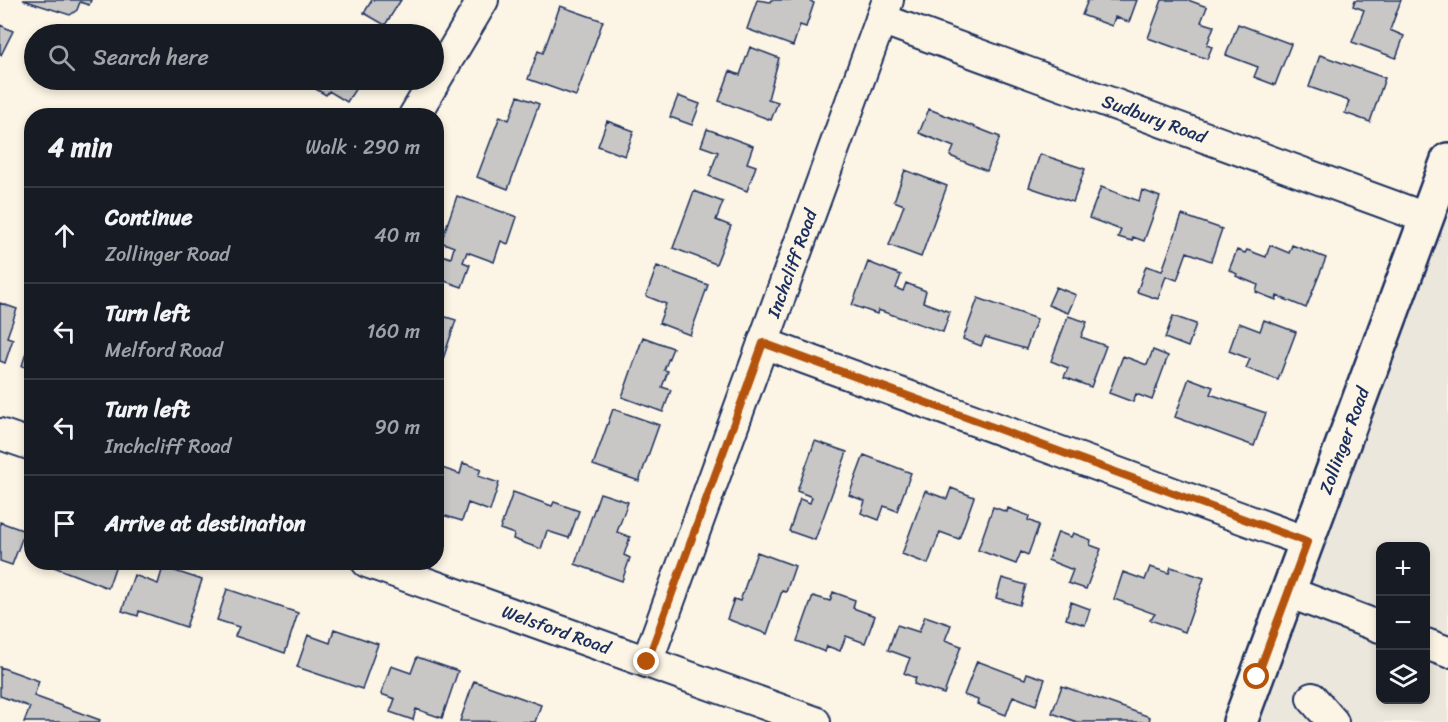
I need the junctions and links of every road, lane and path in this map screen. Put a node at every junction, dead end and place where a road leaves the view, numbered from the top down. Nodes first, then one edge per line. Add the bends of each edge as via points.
1 (483, 0) edge
2 (885, 9) edge
3 (444, 66) edge
4 (429, 90) edge
5 (419, 108) edge
6 (1448, 160) edge
7 (1426, 218) junction
8 (763, 343) junction
9 (0, 434) edge
10 (24, 442) edge
11 (1307, 542) junction
12 (389, 570) edge
13 (1288, 592) junction
14 (1376, 625) edge
15 (1430, 646) edge
16 (1448, 652) edge
17 (647, 662) junction
18 (1311, 698) dead end
19 (815, 722) edge
20 (1240, 722) edge
21 (1334, 722) edge

1 - 3 street
2 - 7 street, Sudbury Road
2 - 8 street, Inchcliff Road
4 - 5 street
6 - 7 main road, Zollinger Road
7 - 11 main road, Zollinger Road
8 - 11 street
8 - 17 street, Inchcliff Road
9 - 10 street
11 - 13 main road, Zollinger Road
12 - 17 street, Welsford Road
13 - 14 street
13 - 20 main road, Zollinger Road
15 - 16 street
17 - 19 street, Welsford Road
18 - 21 street

